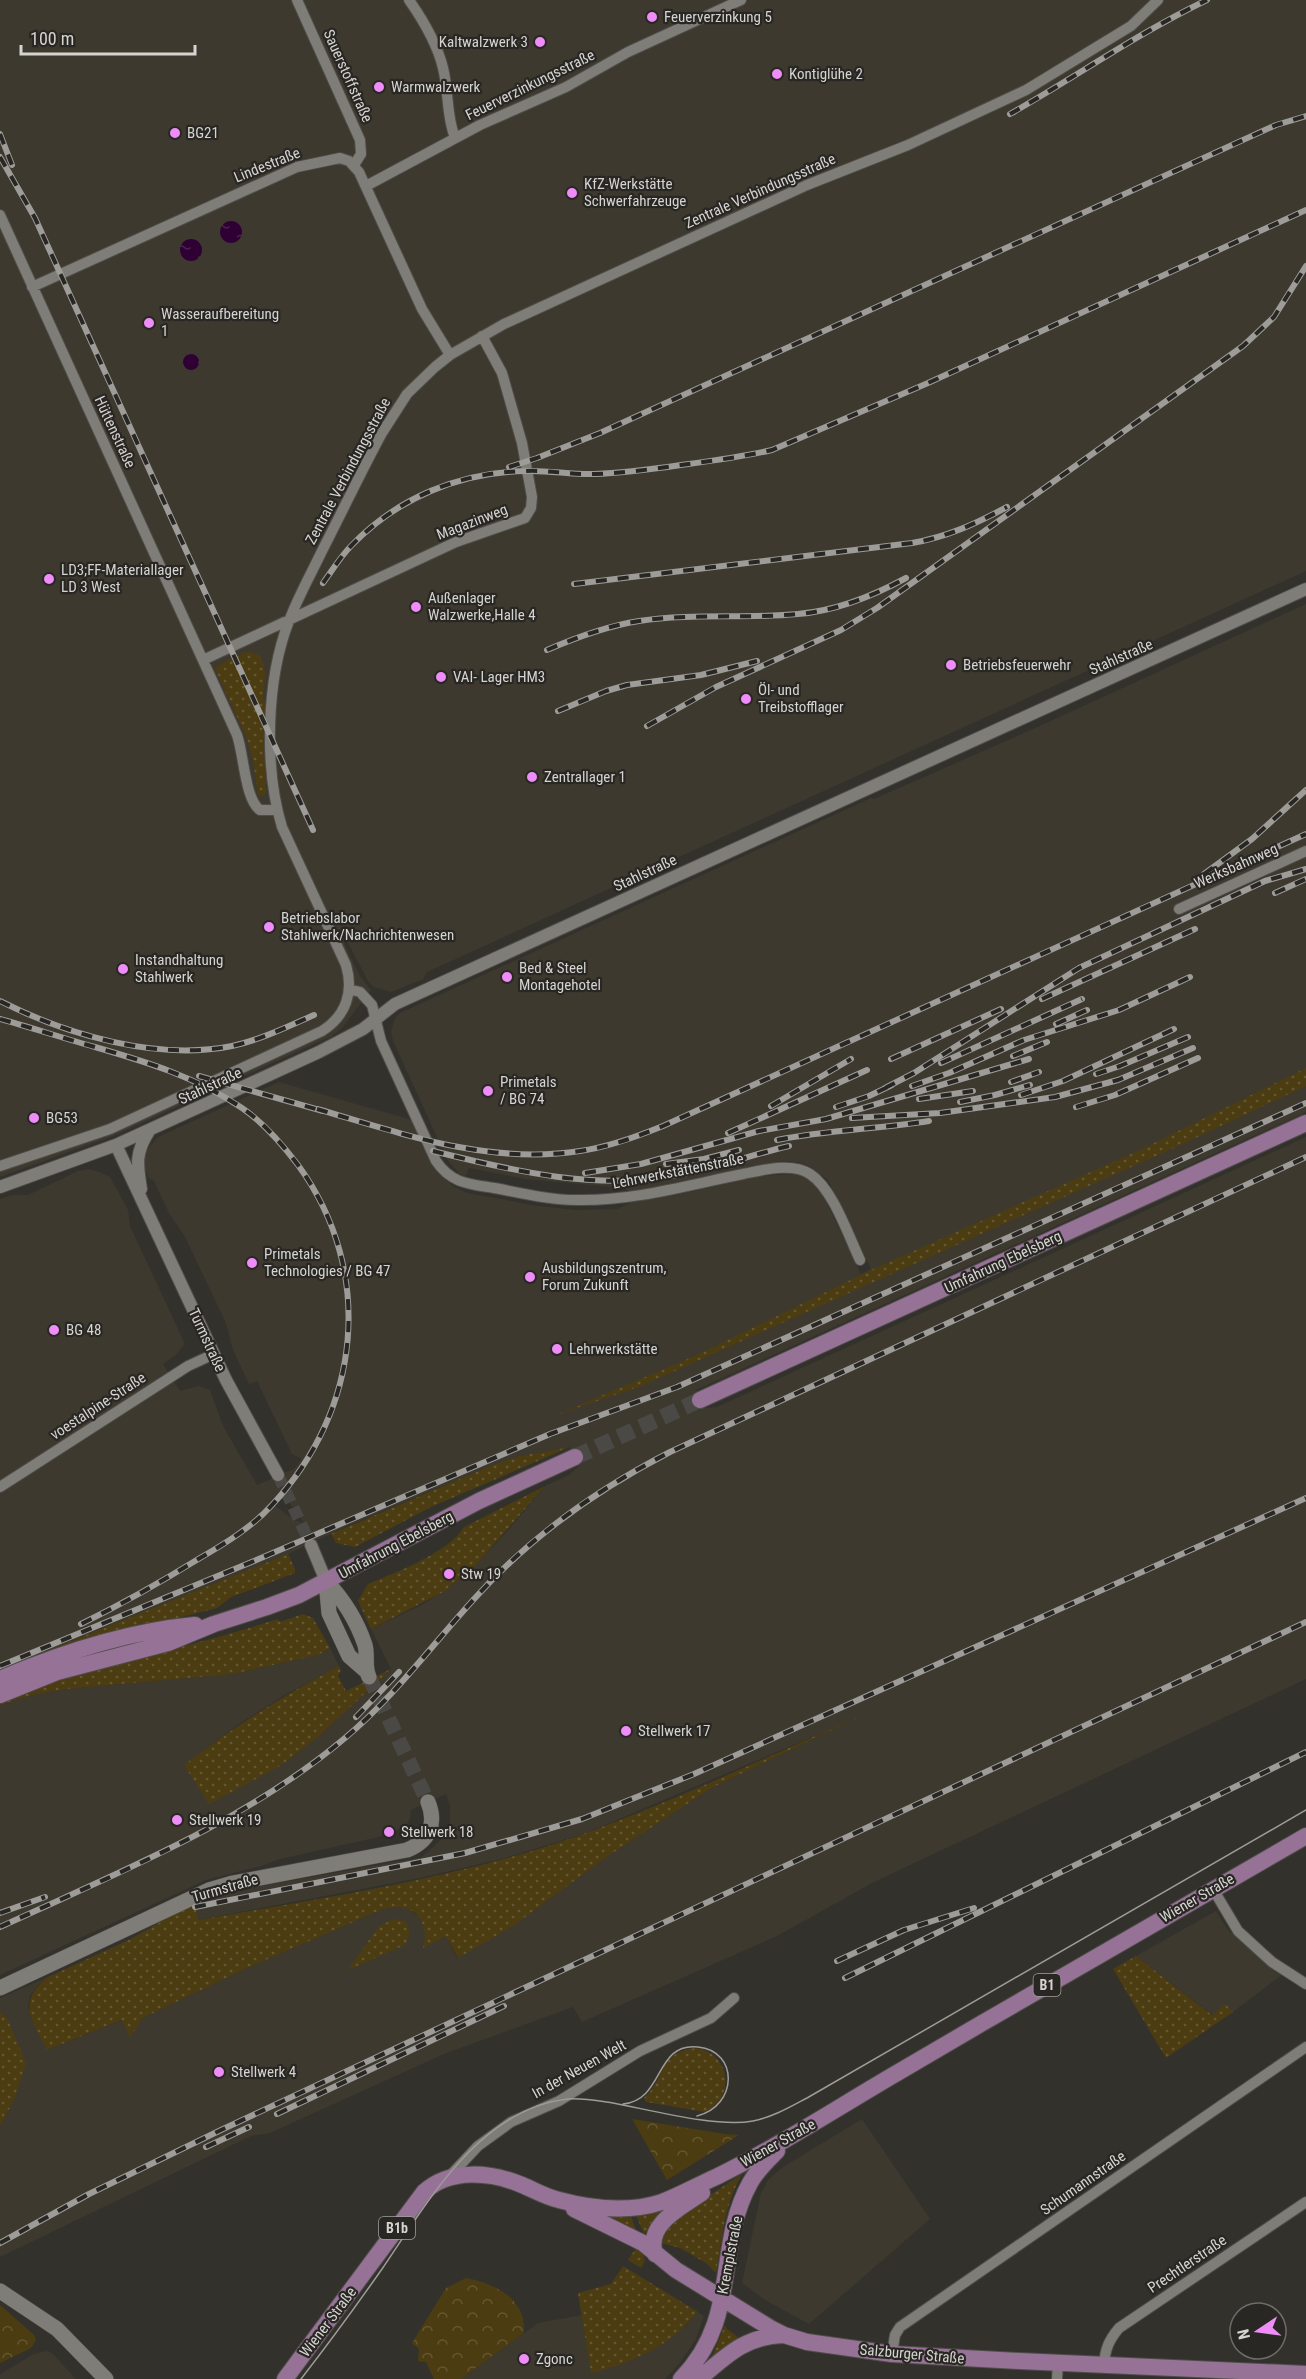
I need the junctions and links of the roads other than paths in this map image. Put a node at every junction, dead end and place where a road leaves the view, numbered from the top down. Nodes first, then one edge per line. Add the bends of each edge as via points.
1 (297, 0) edge
2 (409, 0) edge
3 (741, 0) edge
4 (1158, 0) edge
5 (455, 138) junction
6 (354, 165) junction
7 (366, 186) junction
8 (0, 215) edge
9 (32, 286) junction
10 (482, 336) junction
11 (450, 355) junction
12 (1306, 589) edge
13 (289, 620) junction
14 (203, 660) junction
15 (277, 810) junction
16 (1306, 851) edge
17 (1179, 909) dead end
18 (350, 989) junction
19 (375, 1018) junction
20 (1306, 1123) edge
21 (110, 1129) junction
22 (150, 1130) junction
23 (116, 1145) junction
24 (0, 1166) edge
25 (0, 1187) edge
26 (142, 1202) junction
27 (860, 1260) dead end
28 (214, 1354) junction
29 (700, 1400) tunnel mouth
30 (575, 1457) tunnel mouth
31 (278, 1475) tunnel mouth
32 (0, 1487) edge
33 (310, 1545) tunnel mouth
34 (326, 1581) junction
35 (214, 1624) junction
36 (367, 1674) tunnel mouth
37 (0, 1679) edge
38 (0, 1695) edge
39 (428, 1802) tunnel mouth
40 (1306, 1836) edge
41 (1213, 1889) junction
42 (1306, 1984) edge
43 (0, 1988) edge
44 (734, 1998) dead end
45 (1306, 2047) edge
46 (790, 2138) junction
47 (741, 2164) junction
48 (448, 2178) junction
49 (557, 2200) junction
50 (1306, 2202) edge
51 (655, 2254) junction
52 (0, 2291) edge
53 (722, 2298) junction
54 (784, 2335) junction
55 (892, 2354) junction
56 (1104, 2365) junction
57 (1057, 2371) edge
58 (1306, 2374) edge
59 (106, 2379) edge
60 (285, 2379) edge
61 (681, 2379) edge
62 (699, 2379) edge

1 - 6 street, Sauerstoffstraße via 360,140 361,154
2 - 5 street via 434,42 443,67 447,109
3 - 5 street, Feuerverzinkungsstraße
4 - 10 street, Zentrale Verbindungsstraße via 1131,26 1026,90 539,306
5 - 7 street, Feuerverzinkungsstraße
6 - 7 street
6 - 9 street, Lindestraße via 334,158 297,167
7 - 11 street via 422,309
8 - 9 street, Hüttenstraße
9 - 14 street, Hüttenstraße
10 - 11 street, Zentrale Verbindungsstraße
10 - 13 street, Magazinweg via 502,373 522,443 532,498 525,518 456,542
11 - 13 street, Zentrale Verbindungsstraße via 420,381 395,411
12 - 19 street, Stahlstraße via 443,981
13 - 14 street
13 - 15 street, Zentrale Verbindungsstraße via 278,658 272,712
14 - 15 street, Hüttenstraße via 242,749 252,802 260,810
15 - 18 street, Zentrale Verbindungsstraße via 346,965
16 - 17 street, Werksbahnweg
18 - 19 street, Lehrwerkstättenstraße via 367,998
18 - 21 street via 340,1016 322,1031
19 - 22 street, Stahlstraße via 344,1040
19 - 27 street, Lehrwerkstättenstraße via 381,1041 436,1161 444,1173 457,1181 552,1198 594,1200 657,1193 748,1173 796,1169 808,1172 826,1188
20 - 29 main road, Umfahrung Ebelsberg
21 - 23 street
21 - 24 street
22 - 23 street, Stahlstraße
22 - 26 street, Turmstraße via 138,1157
23 - 25 street, Stahlstraße
23 - 26 street, Turmstraße
26 - 28 street, Turmstraße
28 - 31 street, Turmstraße
28 - 32 street, voestalpine-Straße via 188,1366
30 - 34 main road, Umfahrung Ebelsberg
33 - 34 street
34 - 35 main road, Umfahrung Ebelsberg via 267,1608
34 - 36 main road via 329,1613 349,1656
35 - 37 main road, Umfahrung Ebelsberg via 165,1628 52,1659
35 - 38 main road, Umfahrung Ebelsberg via 168,1642 57,1672
39 - 43 main road, Turmstraße via 431,1828 416,1846 209,1890
40 - 41 main road, Wiener Straße / B1
41 - 42 street via 1238,1931 1272,1962
41 - 46 main road, Wiener Straße / B1
44 - 48 street, In der Neuen Welt via 711,2018 640,2051 558,2101 505,2126 478,2146
45 - 55 street, Schumannstraße via 900,2327
46 - 47 main road, Wiener Straße / B1
46 - 53 main road, Kremplstraße / B1 via 757,2172 746,2191 735,2223
47 - 49 main road, Wiener Straße / B1b via 644,2207 608,2208
47 - 51 main road, B1 via 667,2217 657,2231
48 - 49 main road, Wiener Straße / B1b via 503,2178
48 - 60 main road, Wiener Straße / B1b via 424,2192
49 - 51 main road, Salzburger Straße / B1b via 643,2243
50 - 56 street, Prechtlerstraße via 1119,2328 1105,2350
51 - 53 main road, Salzburger Straße
52 - 59 main road via 57,2329
53 - 54 main road, Salzburger Straße
53 - 61 main road, Kremplstraße via 706,2346
54 - 55 main road, Salzburger Straße via 831,2347
54 - 62 main road via 745,2343
55 - 57 main road, Salzburger Straße
56 - 57 main road, Salzburger Straße
56 - 58 main road, Salzburger Straße

